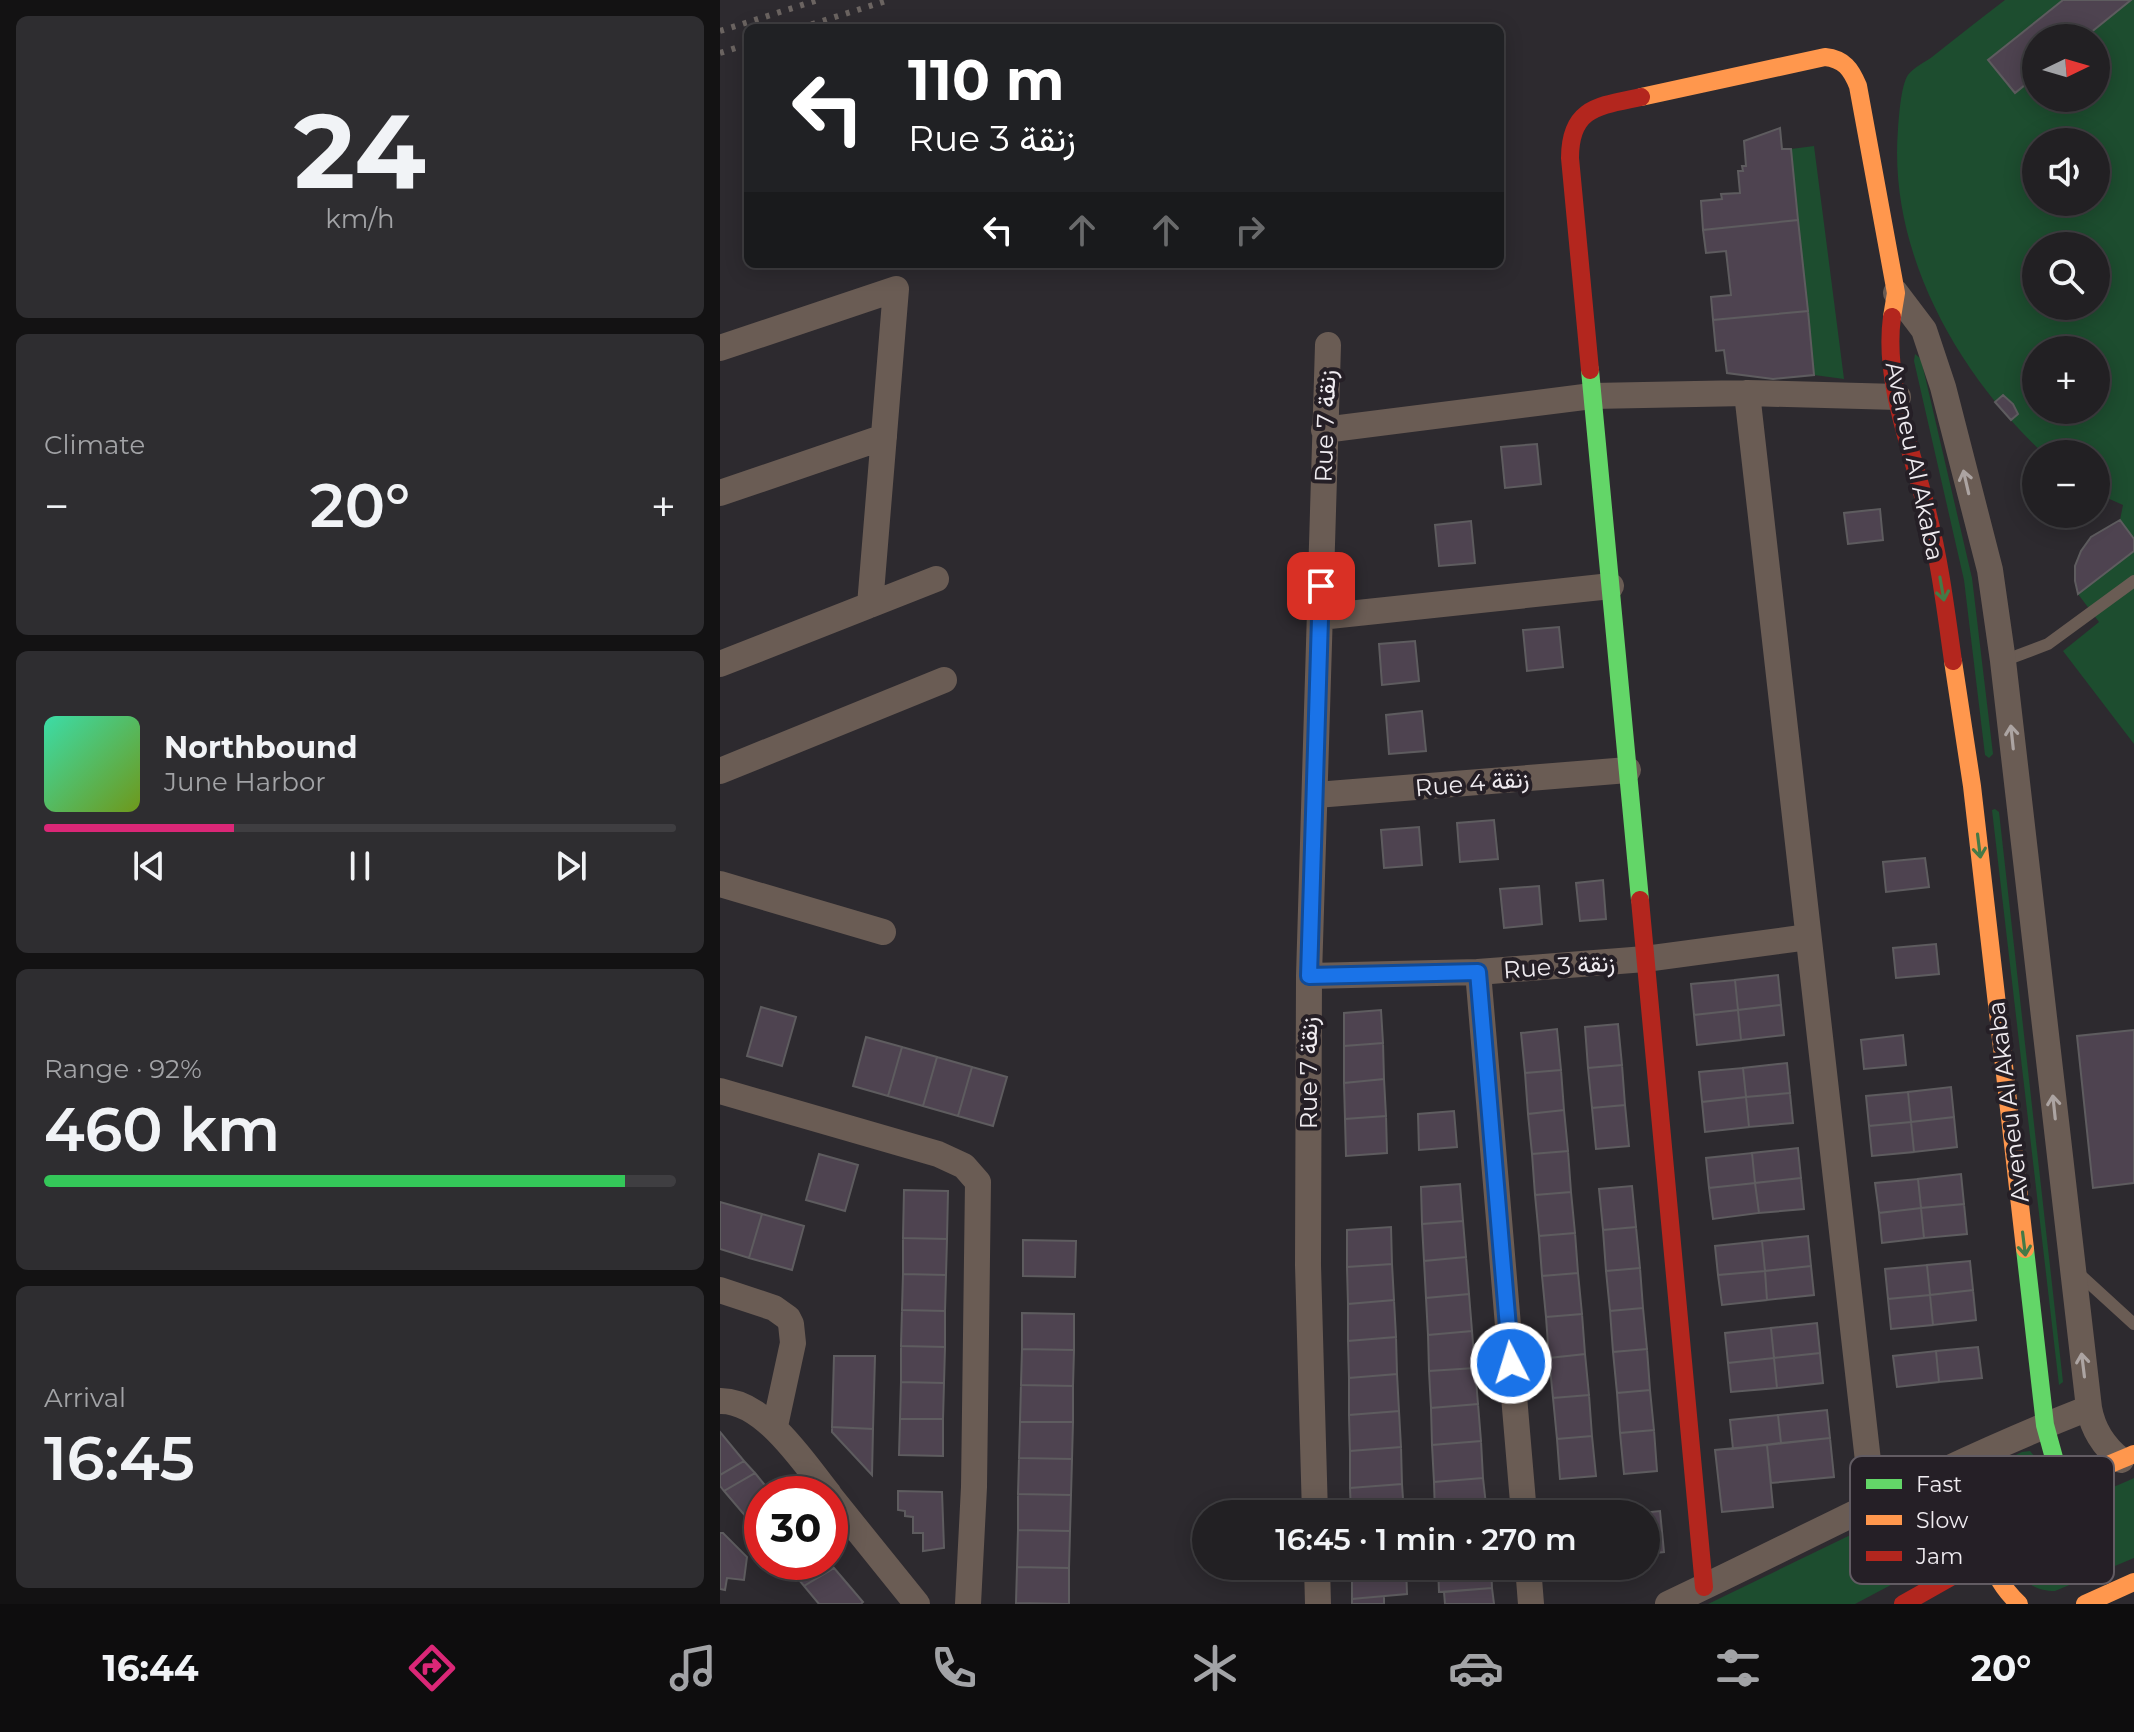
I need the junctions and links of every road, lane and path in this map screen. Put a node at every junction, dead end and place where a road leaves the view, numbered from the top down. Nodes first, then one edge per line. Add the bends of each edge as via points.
1 (1896, 293) junction
2 (1328, 345) dead end
3 (720, 348) edge
4 (1747, 393) junction
5 (1592, 396) junction
6 (1898, 397) junction
7 (1324, 430) junction
8 (884, 437) junction
9 (720, 493) edge
10 (936, 579) dead end
11 (2134, 581) edge
12 (1611, 586) junction
13 (870, 605) junction
14 (1320, 617) junction
15 (2003, 661) junction
16 (720, 664) edge
17 (944, 680) dead end
18 (1628, 770) junction
19 (720, 771) edge
20 (2016, 781) junction
21 (1972, 786) junction
22 (1316, 795) junction
23 (720, 884) edge
24 (883, 932) dead end
25 (1808, 937) junction
26 (1645, 959) junction
27 (1478, 972) junction
28 (1309, 976) junction
29 (720, 1091) edge
30 (2071, 1267) junction
31 (720, 1290) edge
32 (2134, 1324) edge
33 (720, 1401) edge
34 (2089, 1408) junction
35 (2045, 1425) junction
36 (775, 1426) junction
37 (1867, 1456) edge
38 (1978, 1456) edge
39 (2054, 1456) edge
40 (2127, 1457) edge
41 (814, 1476) edge
42 (1315, 1500) edge
43 (1523, 1500) edge
44 (1850, 1516) edge
45 (848, 1519) edge
46 (1317, 1580) edge
47 (1529, 1580) edge
48 (2134, 1582) edge
49 (1943, 1584) edge
50 (2001, 1584) edge
51 (1704, 1587) junction
52 (917, 1604) edge
53 (968, 1604) edge
54 (1318, 1604) edge
55 (1531, 1604) edge
56 (1668, 1604) edge
57 (1903, 1604) edge
58 (2019, 1604) edge
59 (2085, 1604) edge

1 - 5 street via 1858,86 1844,61 1810,59 1597,107 1579,117 1570,141
1 - 6 street, Aveneu Al Akaba via 1889,340
15 -> 1 street, Aveneu Al Akaba via 1990,570 1943,387 1924,330
2 - 7 street, Rue 7 زنقة
3 - 8 street via 896,289
4 - 5 street
4 - 6 street
4 - 25 street
5 - 7 street
5 - 12 street
6 -> 21 street, Aveneu Al Akaba via 1942,586
7 - 14 street, Rue 7 زنقة
8 - 9 street
8 - 13 street
10 - 13 street
11 - 15 lane via 2048,644
12 - 14 street
12 - 18 street
13 - 16 street
14 - 22 street, Rue 7 زنقة
20 -> 15 street, Aveneu Al Akaba
17 - 19 street
18 - 22 street, Rue 4 زنقة
18 - 26 street
20 - 21 street
30 -> 20 street, Aveneu Al Akaba
21 -> 35 street, Aveneu Al Akaba
22 - 28 street, Rue 7 زنقة
23 - 24 street
25 - 26 street, Rue 3 زنقة
25 - 37 street
26 - 27 street, Rue 3 زنقة
26 - 51 street
27 - 28 street, Rue 3 زنقة
27 - 43 street
28 - 42 street, Rue 7 زنقة
29 - 53 street via 938,1154 964,1166 978,1182
30 - 32 lane
34 -> 30 street, Aveneu Al Akaba
31 - 36 street via 774,1308 791,1324 793,1343
33 - 36 street via 736,1403
34 - 35 street
34 - 40 street, Aveneu Al Akaba via 2103,1443
35 - 38 street
35 - 39 street, Aveneu Al Akaba
36 - 41 street
44 - 51 street
45 - 52 street
46 - 54 street
47 - 55 street
48 - 59 street
49 - 57 street
50 - 58 street
51 - 56 street

